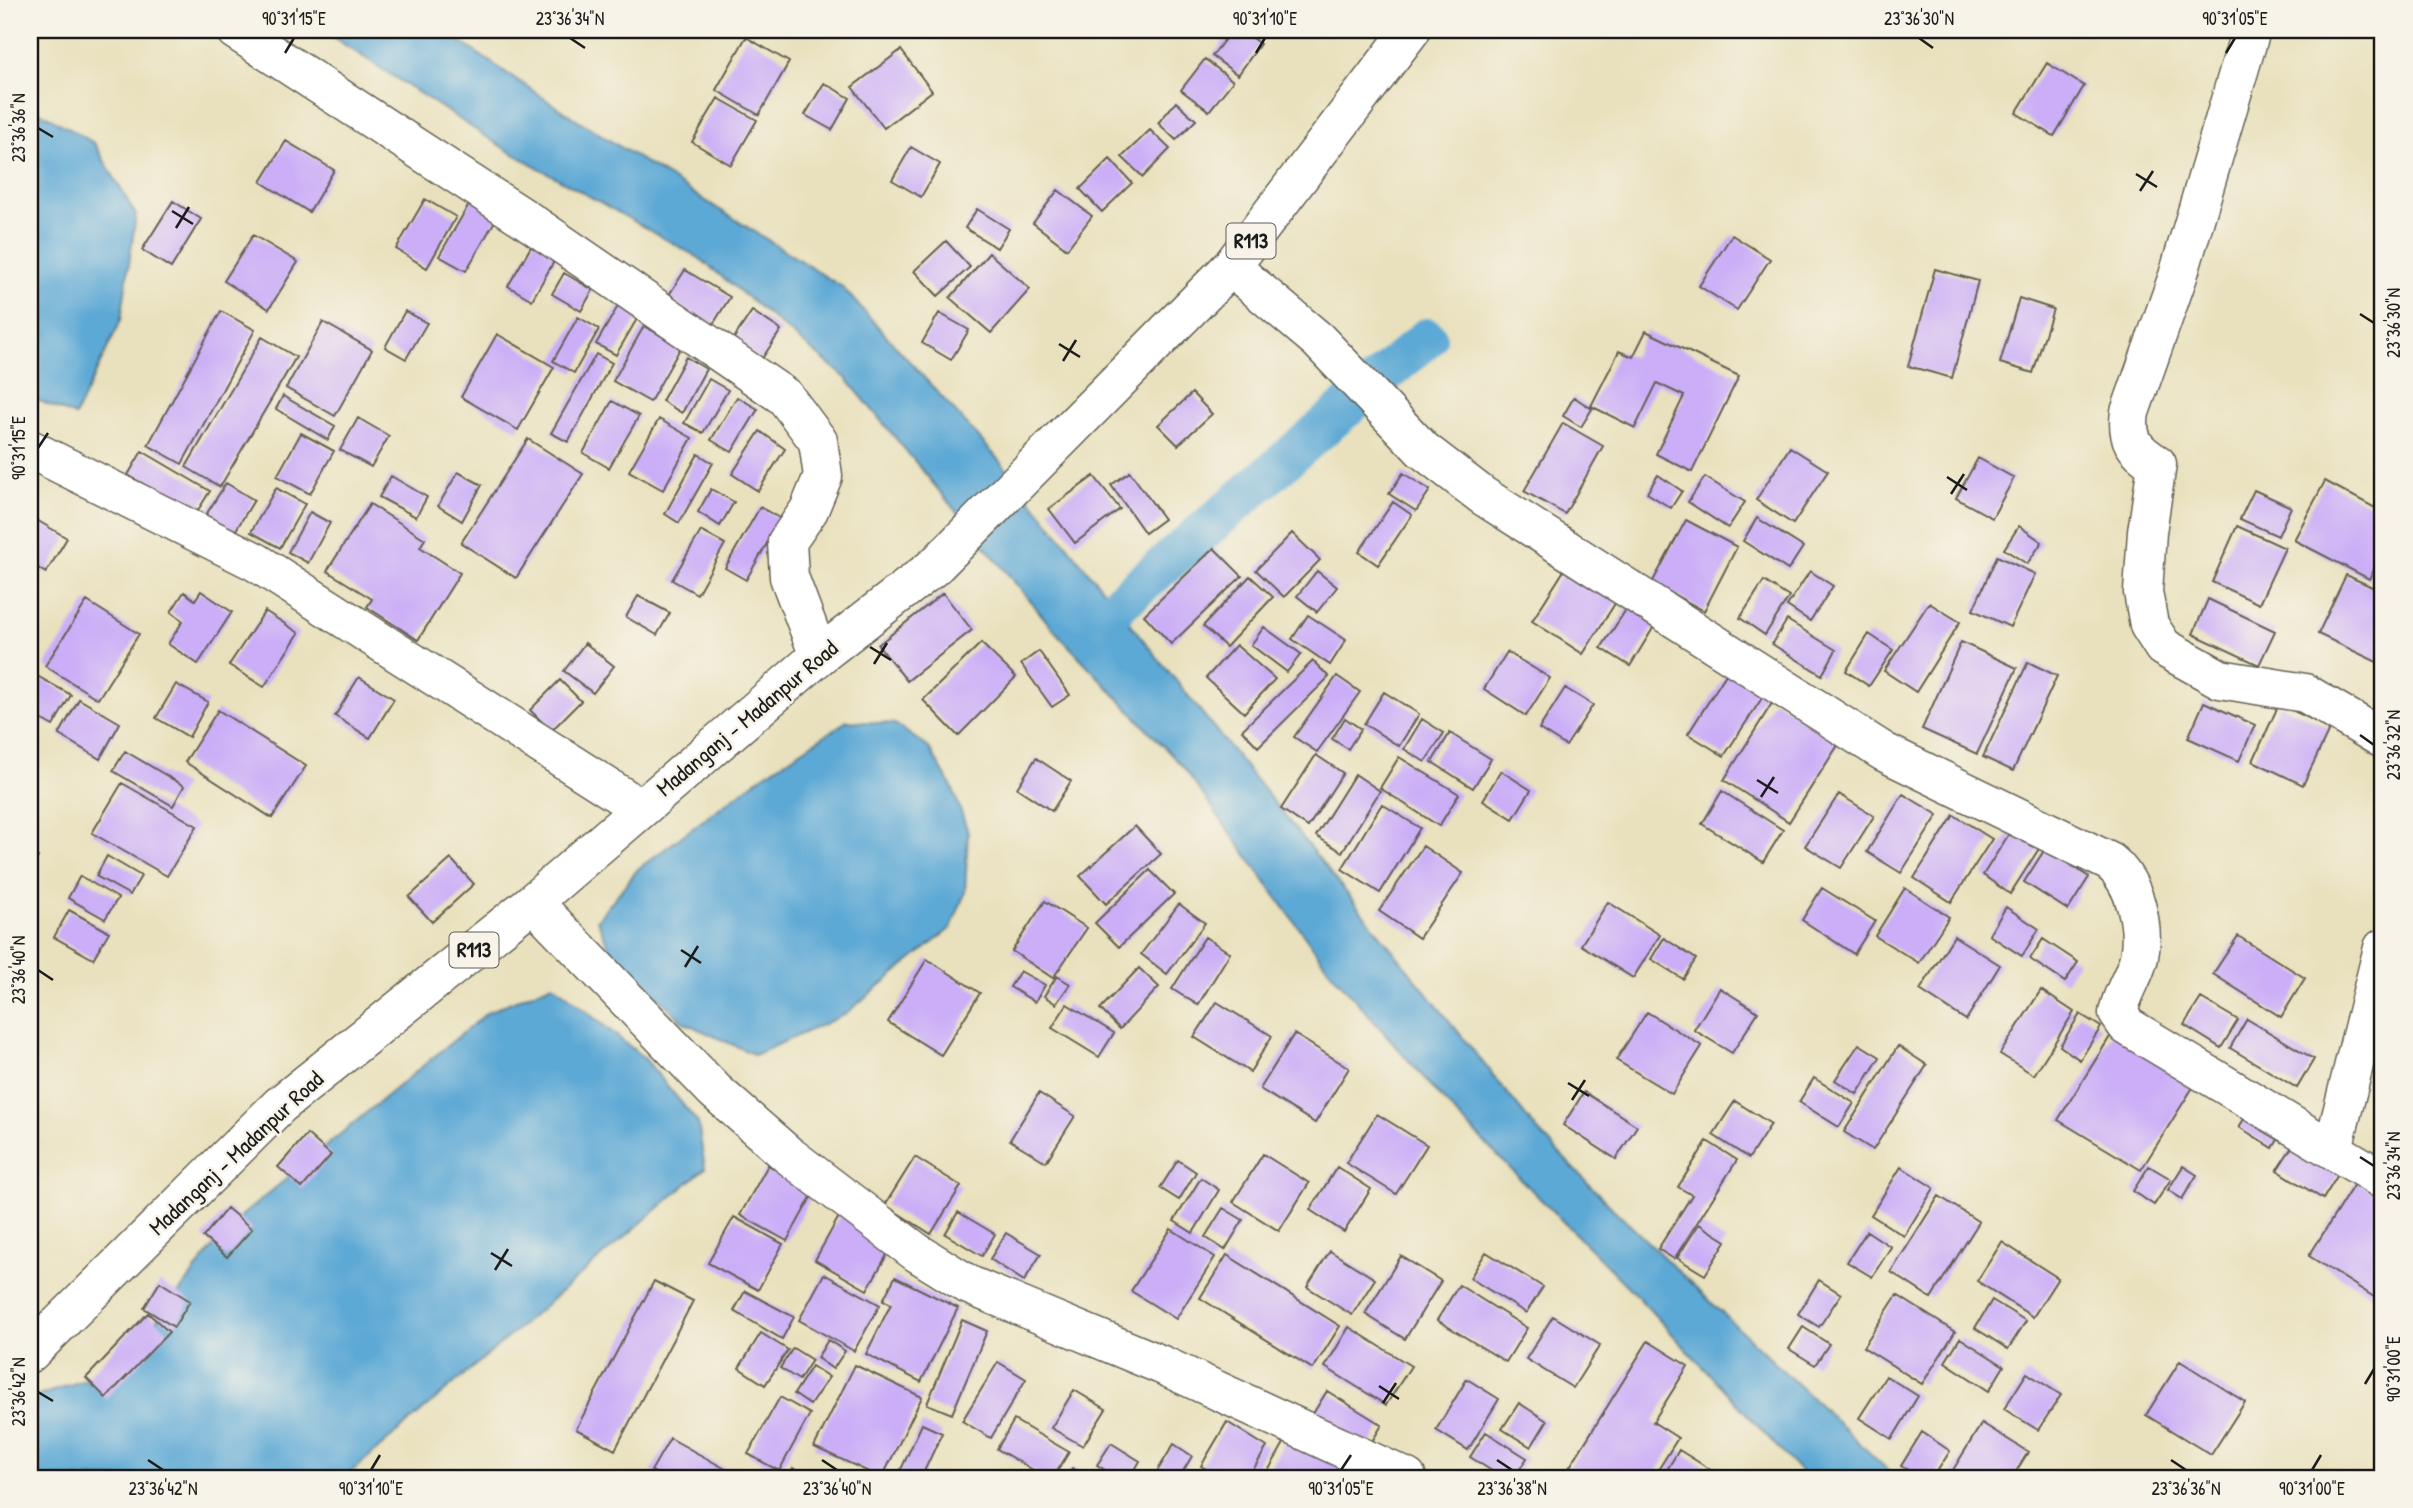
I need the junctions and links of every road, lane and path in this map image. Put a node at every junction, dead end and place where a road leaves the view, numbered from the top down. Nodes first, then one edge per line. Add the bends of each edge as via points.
1 (236, 30) edge
2 (1411, 30) edge
3 (2251, 30) edge
4 (1231, 267) junction
5 (30, 449) edge
6 (819, 656) junction
7 (2383, 739) edge
8 (640, 808) junction
9 (533, 902) junction
10 (2383, 948) edge
11 (2333, 1149) junction
12 (2383, 1180) edge
13 (30, 1353) edge
14 (1408, 1478) edge

1 - 6 street via 524,218 785,397 818,441 823,476 809,510 787,542 789,577
2 - 4 street, Madanganj - Madanpur Road / R113
3 - 7 street via 2178,276 2130,412 2127,430 2131,443 2157,464 2143,592 2149,625 2163,647 2220,679 2305,693
4 - 6 street, Madanganj - Madanpur Road / R113 via 935,566
4 - 11 street via 1318,340 1423,450 1483,495 1884,752 2110,862 2126,879 2138,913 2138,957 2118,1013 2127,1026
5 - 8 street via 256,562
6 - 8 street, Madanganj - Madanpur Road / R113
8 - 9 street, Madanganj - Madanpur Road / R113
9 - 13 street, Madanganj - Madanpur Road / R113 via 280,1105
9 - 14 street via 715,1091 787,1154 916,1252 969,1285 1162,1365
10 - 11 street
11 - 12 street

